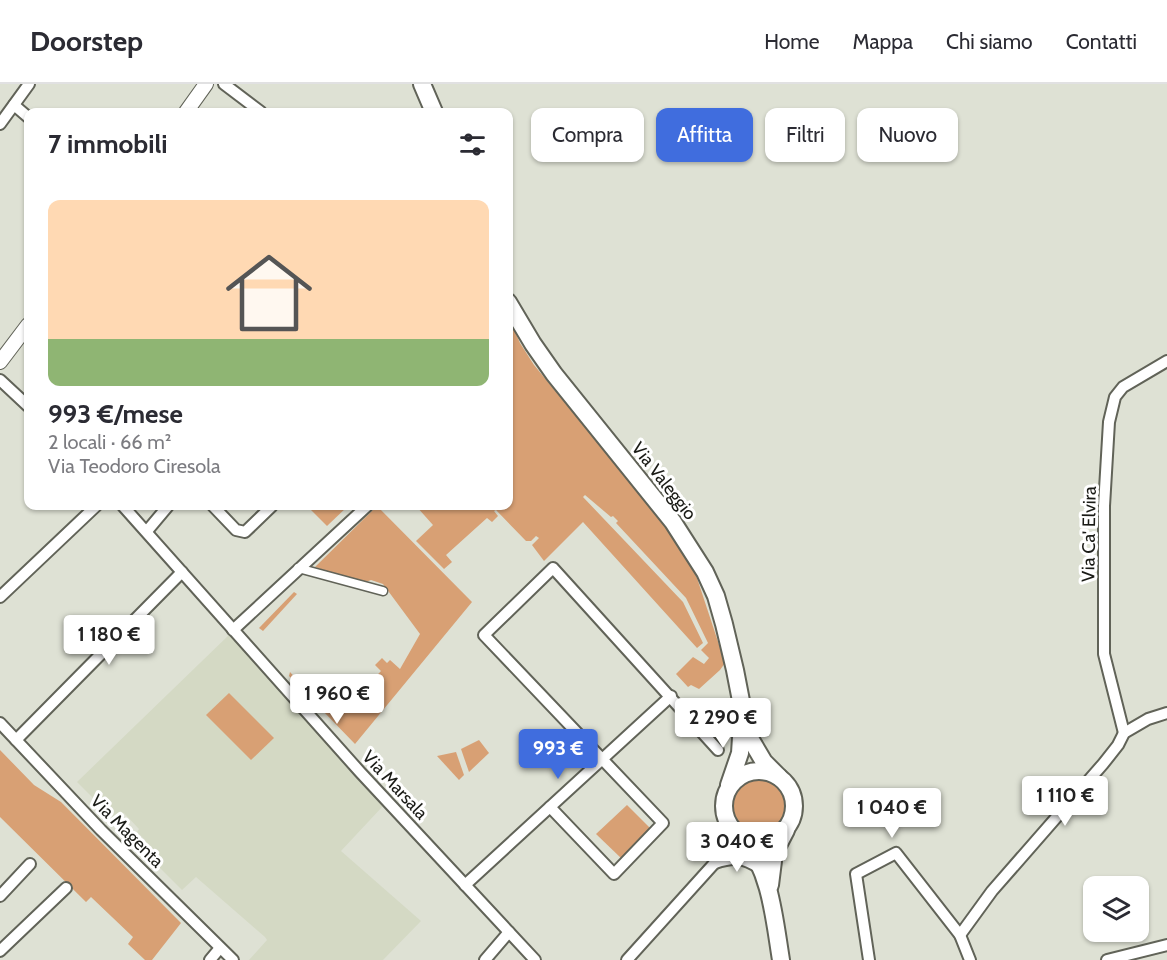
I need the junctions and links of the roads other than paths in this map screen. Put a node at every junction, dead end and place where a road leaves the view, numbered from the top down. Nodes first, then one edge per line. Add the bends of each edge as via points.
1 (29, 84) edge
2 (206, 84) edge
3 (224, 84) edge
4 (423, 84) edge
5 (14, 105) junction
6 (189, 108) edge
7 (256, 108) edge
8 (432, 108) edge
9 (24, 114) edge
10 (0, 124) edge
11 (513, 311) edge
12 (24, 330) edge
13 (1167, 361) edge
14 (0, 362) edge
15 (0, 380) edge
16 (24, 402) edge
17 (92, 510) edge
18 (127, 510) edge
19 (165, 510) edge
20 (217, 510) edge
21 (268, 510) edge
22 (363, 510) edge
23 (147, 531) junction
24 (298, 568) junction
25 (182, 572) junction
26 (383, 591) dead end
27 (0, 597) edge
28 (233, 630) junction
29 (671, 696) junction
30 (742, 706) junction
31 (1167, 713) edge
32 (0, 723) edge
33 (1124, 733) junction
34 (15, 740) junction
35 (718, 750) dead end
36 (603, 758) junction
37 (779, 777) junction
38 (725, 795) junction
39 (549, 807) junction
40 (724, 815) junction
41 (787, 828) junction
42 (742, 837) junction
43 (30, 864) dead end
44 (712, 864) junction
45 (764, 873) junction
46 (465, 885) junction
47 (66, 888) dead end
48 (770, 892) junction
49 (0, 896) edge
50 (509, 932) junction
51 (960, 935) junction
52 (1167, 945) edge
53 (220, 948) junction
54 (0, 951) edge
55 (210, 960) edge
56 (233, 960) edge
57 (485, 960) edge
58 (535, 960) edge
59 (627, 960) edge
60 (782, 960) edge
61 (869, 960) edge
62 (970, 960) edge
63 (1107, 960) edge

1 - 5 street
2 - 6 street
3 - 7 street
4 - 8 main road
5 - 9 street
5 - 10 street
11 - 30 main road, Via Valeggio via 554,374 673,522 705,572 724,624
12 - 14 street
13 - 33 street, Via Ca' Elvira via 1123,387 1115,397 1109,422 1104,506 1104,654
15 - 16 street
17 - 27 street
18 - 23 street, Via Marsala
19 - 23 street
20 - 21 street via 236,530 245,532
22 - 24 street
23 - 25 street, Via Marsala
24 - 26 street
24 - 28 street
25 - 28 street, Via Marsala
25 - 34 street
28 - 46 street, Via Marsala
29 - 35 street
29 - 36 street
29 - 36 street via 554,568 484,634
30 - 37 main road, Via Valeggio via 758,754
30 - 38 main road, Via Valeggio via 740,753
31 - 33 street
32 - 34 street, Via Magenta
33 - 51 street
34 - 53 street, Via Magenta
36 - 39 street
36 - 39 street via 663,823 614,874
37 - 38 main road via 769,772 748,772
37 - 41 main road via 788,785 795,807
38 - 40 main road
39 - 46 street
40 - 42 main road
40 - 44 street via 723,832
41 - 42 main road via 762,842
41 - 48 main road via 774,853
42 - 44 street
42 - 45 main road
43 - 49 street
44 - 45 street via 738,858
44 - 59 street
45 - 48 main road
46 - 50 street, Via Marsala
47 - 54 street
48 - 60 main road
50 - 57 street
50 - 58 street, Via Marsala
51 - 61 street via 896,853 856,874
51 - 62 street
52 - 63 street
53 - 55 street
53 - 56 street, Via Magenta

